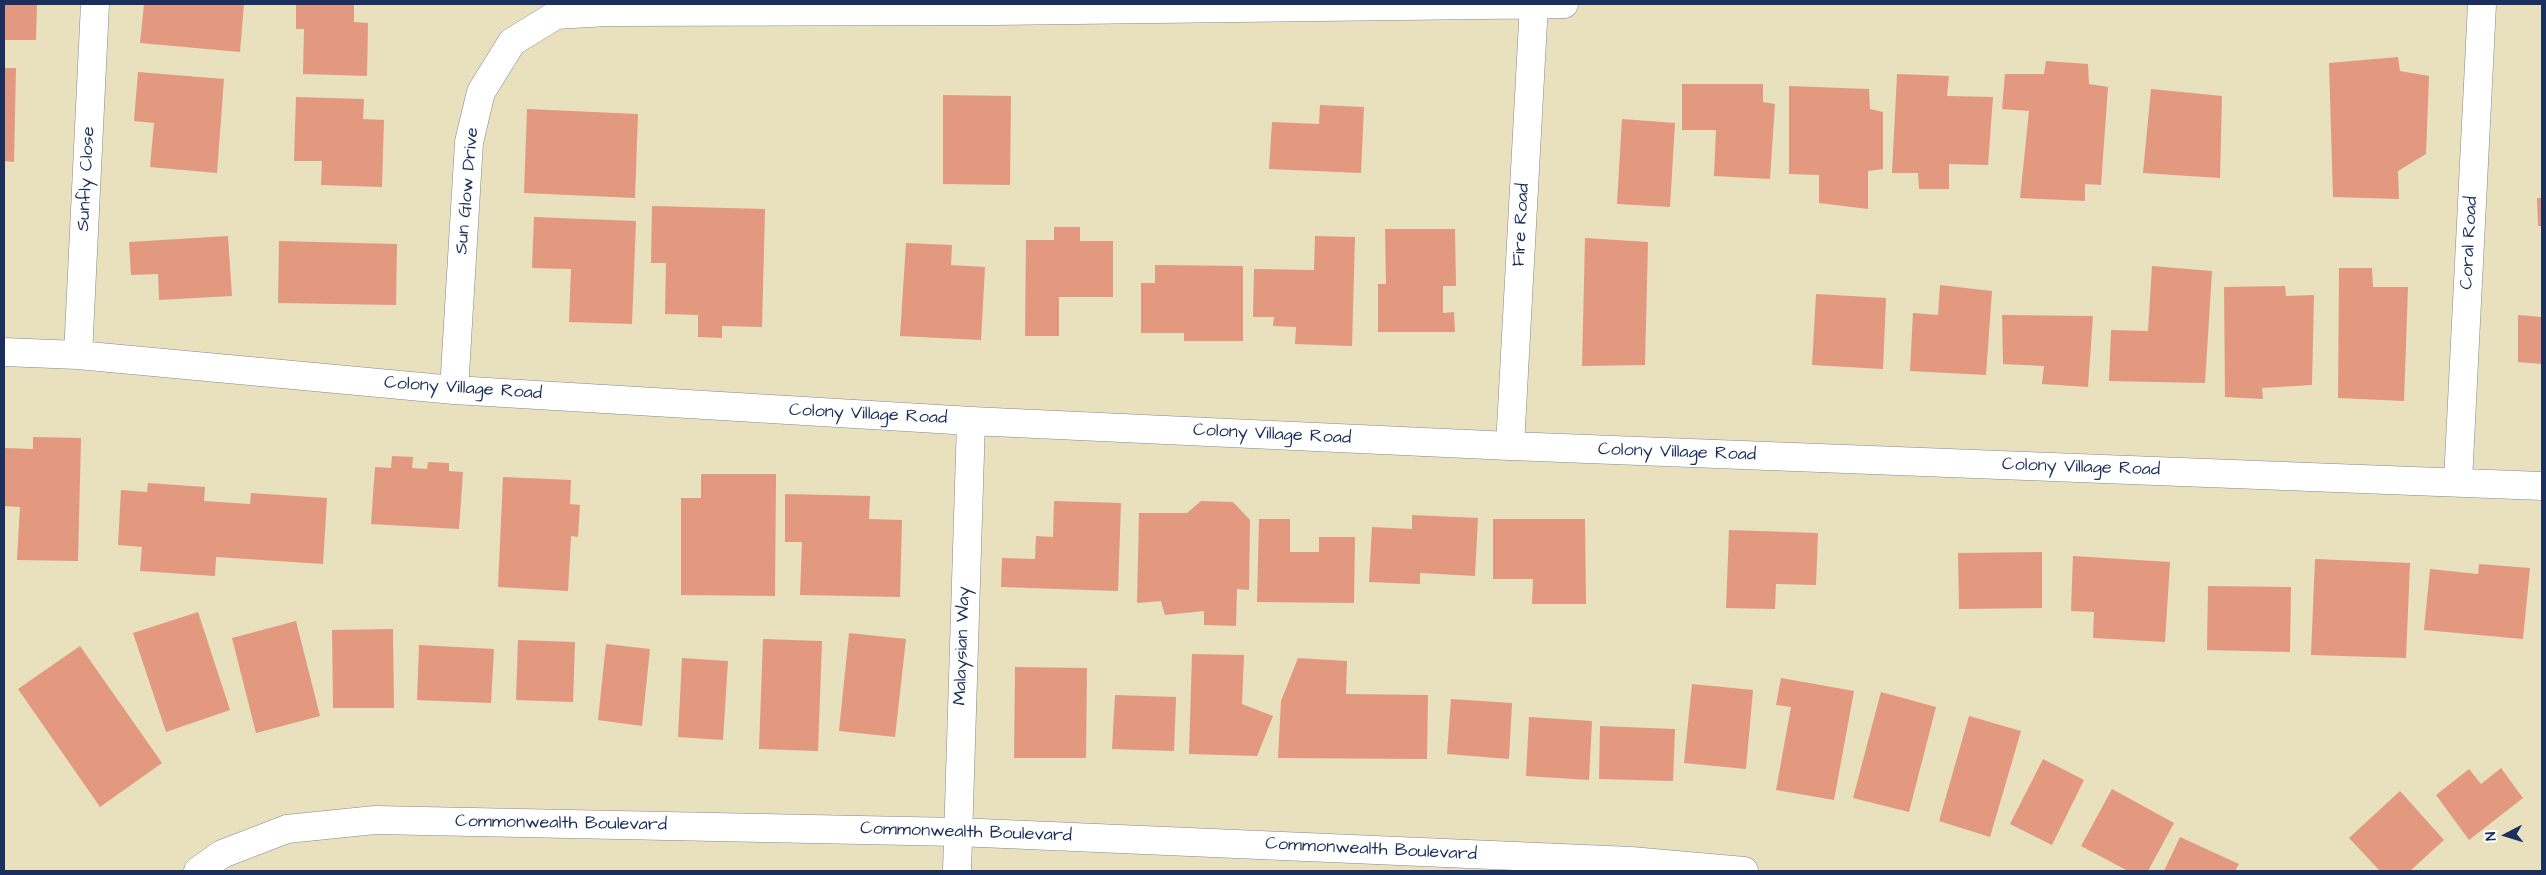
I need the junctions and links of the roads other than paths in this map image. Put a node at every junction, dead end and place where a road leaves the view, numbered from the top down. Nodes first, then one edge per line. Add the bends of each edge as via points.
1 (95, 4) edge
2 (1534, 4) edge
3 (1564, 4) edge
4 (2482, 4) edge
5 (994, 8) edge
6 (4, 352) edge
7 (78, 355) junction
8 (454, 390) junction
9 (971, 421) junction
10 (1510, 446) junction
11 (2458, 482) junction
12 (2542, 486) edge
13 (957, 832) junction
14 (198, 871) edge
15 (957, 871) edge
16 (1744, 871) edge

1 - 7 street, Sunfly Close
2 - 3 street, Sun Glow Drive
2 - 5 street, Sun Glow Drive
2 - 10 street, Fire Road
4 - 11 street, Coral Road
5 - 8 street, Sun Glow Drive via 556,15 512,42 481,92 469,142
6 - 7 street, Colony Village Road
7 - 8 street, Colony Village Road
8 - 9 street, Colony Village Road
9 - 10 street, Colony Village Road
9 - 13 street, Malaysian Way
10 - 11 street, Colony Village Road
11 - 12 street, Colony Village Road
13 - 14 street, Commonwealth Boulevard via 375,820 288,830 222,854
13 - 15 street, Malaysian Way
13 - 16 street, Commonwealth Boulevard via 1631,861

